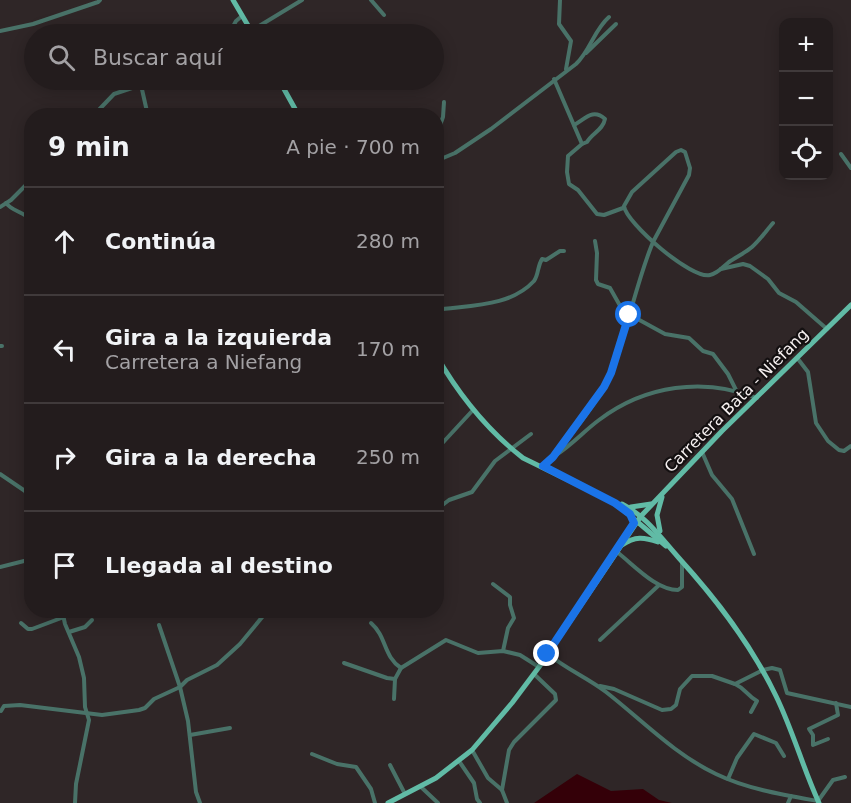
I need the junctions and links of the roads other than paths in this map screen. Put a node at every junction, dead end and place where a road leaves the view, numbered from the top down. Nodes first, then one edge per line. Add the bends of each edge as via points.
1 (100, 0) edge
2 (233, 0) edge
3 (302, 0) edge
4 (371, 0) edge
5 (560, 0) edge
6 (384, 15) dead end
7 (242, 16) junction
8 (609, 16) dead end
9 (31, 24) edge
10 (234, 24) edge
11 (247, 24) edge
12 (266, 24) edge
13 (616, 24) dead end
14 (24, 26) edge
15 (0, 31) edge
16 (585, 54) junction
17 (565, 70) junction
18 (554, 79) junction
19 (126, 90) edge
20 (142, 90) edge
21 (285, 90) edge
22 (444, 102) dead end
23 (101, 108) edge
24 (146, 108) edge
25 (295, 108) edge
26 (444, 108) edge
27 (574, 125) junction
28 (582, 144) junction
29 (841, 154) dead end
30 (444, 158) edge
31 (851, 168) edge
32 (24, 186) edge
33 (6, 203) junction
34 (0, 207) edge
35 (623, 208) junction
36 (24, 216) edge
37 (773, 223) dead end
38 (595, 241) dead end
39 (654, 242) junction
40 (564, 251) dead end
41 (720, 269) junction
42 (851, 305) edge
43 (444, 309) edge
44 (629, 315) junction
45 (828, 329) junction
46 (798, 359) junction
47 (444, 368) edge
48 (736, 390) junction
49 (757, 398) junction
50 (472, 410) junction
51 (531, 434) dead end
52 (444, 441) edge
53 (851, 446) edge
54 (510, 448) junction
55 (701, 452) junction
56 (553, 457) junction
57 (543, 466) junction
58 (0, 474) edge
59 (665, 489) junction
60 (24, 490) edge
61 (615, 503) junction
62 (652, 503) junction
63 (444, 504) edge
64 (622, 504) junction
65 (630, 514) junction
66 (639, 518) junction
67 (632, 529) junction
68 (661, 536) junction
69 (668, 547) junction
70 (618, 550) junction
71 (754, 554) dead end
72 (24, 561) edge
73 (682, 562) junction
74 (0, 567) edge
75 (493, 584) dead end
76 (658, 586) junction
77 (61, 618) edge
78 (64, 618) edge
79 (261, 618) edge
80 (92, 620) dead end
81 (21, 623) dead end
82 (371, 623) dead end
83 (159, 625) dead end
84 (69, 632) junction
85 (600, 640) dead end
86 (503, 651) junction
87 (547, 654) junction
88 (345, 663) dead end
89 (539, 667) junction
90 (401, 668) junction
91 (763, 670) junction
92 (534, 673) junction
93 (395, 679) junction
94 (735, 684) junction
95 (597, 686) junction
96 (180, 687) junction
97 (394, 699) dead end
98 (836, 703) junction
99 (851, 707) edge
100 (1, 711) edge
101 (751, 712) dead end
102 (87, 715) junction
103 (231, 728) dead end
104 (189, 735) junction
105 (828, 739) dead end
106 (472, 750) junction
107 (312, 754) dead end
108 (784, 756) dead end
109 (459, 761) junction
110 (390, 765) dead end
111 (844, 777) dead end
112 (728, 779) junction
113 (421, 787) junction
114 (502, 790) junction
115 (405, 795) junction
116 (791, 796) junction
117 (819, 802) edge
118 (75, 803) edge
119 (200, 803) edge
120 (375, 803) edge
121 (388, 803) edge
122 (438, 803) edge
123 (480, 803) edge
124 (507, 803) edge
125 (788, 803) edge

1 - 9 street
2 - 7 main road
3 - 12 street
4 - 6 street
5 - 17 street via 559,24 571,41
7 - 10 street
7 - 11 main road
8 - 16 street
13 - 16 street
14 - 15 street
16 - 17 street
17 - 18 street
18 - 27 street
18 - 30 street via 491,129
19 - 23 street via 114,94
20 - 24 street
21 - 25 main road
22 - 26 street
27 - 28 street
27 - 28 street via 593,114 605,119 602,128
28 - 35 street via 568,156 569,184 579,190 597,214
29 - 31 street
32 - 33 street
33 - 34 street
33 - 36 street
35 - 39 street
35 - 39 street via 642,182 676,152 685,152 688,175
37 - 41 street via 752,247
38 - 44 street via 596,280 610,288
39 - 41 street via 696,274 713,275
39 - 44 street
40 - 43 street via 542,259 535,279 518,294 497,303
41 - 45 street via 750,266
42 - 45 main road, Carretera Bata - Niefang
44 - 48 street via 665,334 684,336 702,351 713,354
44 - 56 street via 604,387
45 - 46 main road, Carretera Bata - Niefang
46 - 49 main road, Carretera Bata - Niefang
46 - 53 street via 807,372 816,423 839,450
47 - 50 main road
48 - 49 street
48 - 56 street via 689,386 653,392 600,419
49 - 55 main road, Carretera Bata - Niefang
50 - 52 street
50 - 54 main road
51 - 54 street
54 - 57 main road
54 - 63 street via 472,492
55 - 59 main road, Carretera Bata - Niefang
55 - 71 street via 712,475 732,499
56 - 57 street
57 - 61 main road
58 - 60 street
59 - 62 main road, Carretera Bata - Niefang
59 - 68 main road via 657,514
61 - 64 main road
61 - 65 main road
62 - 64 main road via 632,507
62 - 66 main road, Carretera Bata - Niefang
64 - 66 main road
65 - 66 main road
65 - 67 main road
66 - 67 main road, Carretera Bata - Niefang
66 - 68 main road
66 - 69 main road
67 - 70 main road, Carretera Bata - Niefang
68 - 69 main road
69 - 70 main road via 636,538
69 - 73 main road
70 - 76 street
70 - 87 main road, Carretera Bata - Niefang
72 - 74 street
73 - 76 street via 682,587 672,590
73 - 91 main road via 734,623
75 - 86 street via 510,597 514,618
76 - 85 street
77 - 81 street via 32,629
78 - 84 street
79 - 96 street via 217,665
80 - 84 street
82 - 90 street via 381,632 393,663
83 - 96 street
84 - 102 street via 80,657
86 - 89 street via 520,655
86 - 90 street via 478,652 446,640
87 - 89 main road, Carretera Bata - Niefang
87 - 95 street
88 - 93 street
89 - 92 main road, Carretera Bata - Niefang
90 - 93 street
91 - 94 street
91 - 98 street via 780,670 787,693
91 - 117 main road
92 - 106 main road, Carretera Bata - Niefang
92 - 114 street via 555,694 556,700 509,750
93 - 97 street
94 - 95 street via 712,676 692,676 680,689 676,705 662,710 614,689
94 - 101 street via 757,701
95 - 112 street via 678,751
96 - 102 street via 139,710
96 - 104 street
98 - 99 street
98 - 105 street via 838,715 809,729 813,745
100 - 102 street via 4,706 20,705
102 - 118 street
103 - 104 street
104 - 119 street
106 - 109 main road, Carretera Bata - Niefang
106 - 114 street via 488,778
107 - 120 street via 356,767
108 - 112 street via 776,743 754,734
109 - 113 main road, Carretera Bata - Niefang
109 - 123 street via 474,783
110 - 115 street
111 - 117 street via 833,780
112 - 116 street
113 - 115 main road, Carretera Bata - Niefang
113 - 122 street
114 - 124 street
115 - 121 main road, Carretera Bata - Niefang
116 - 117 street
116 - 125 street

